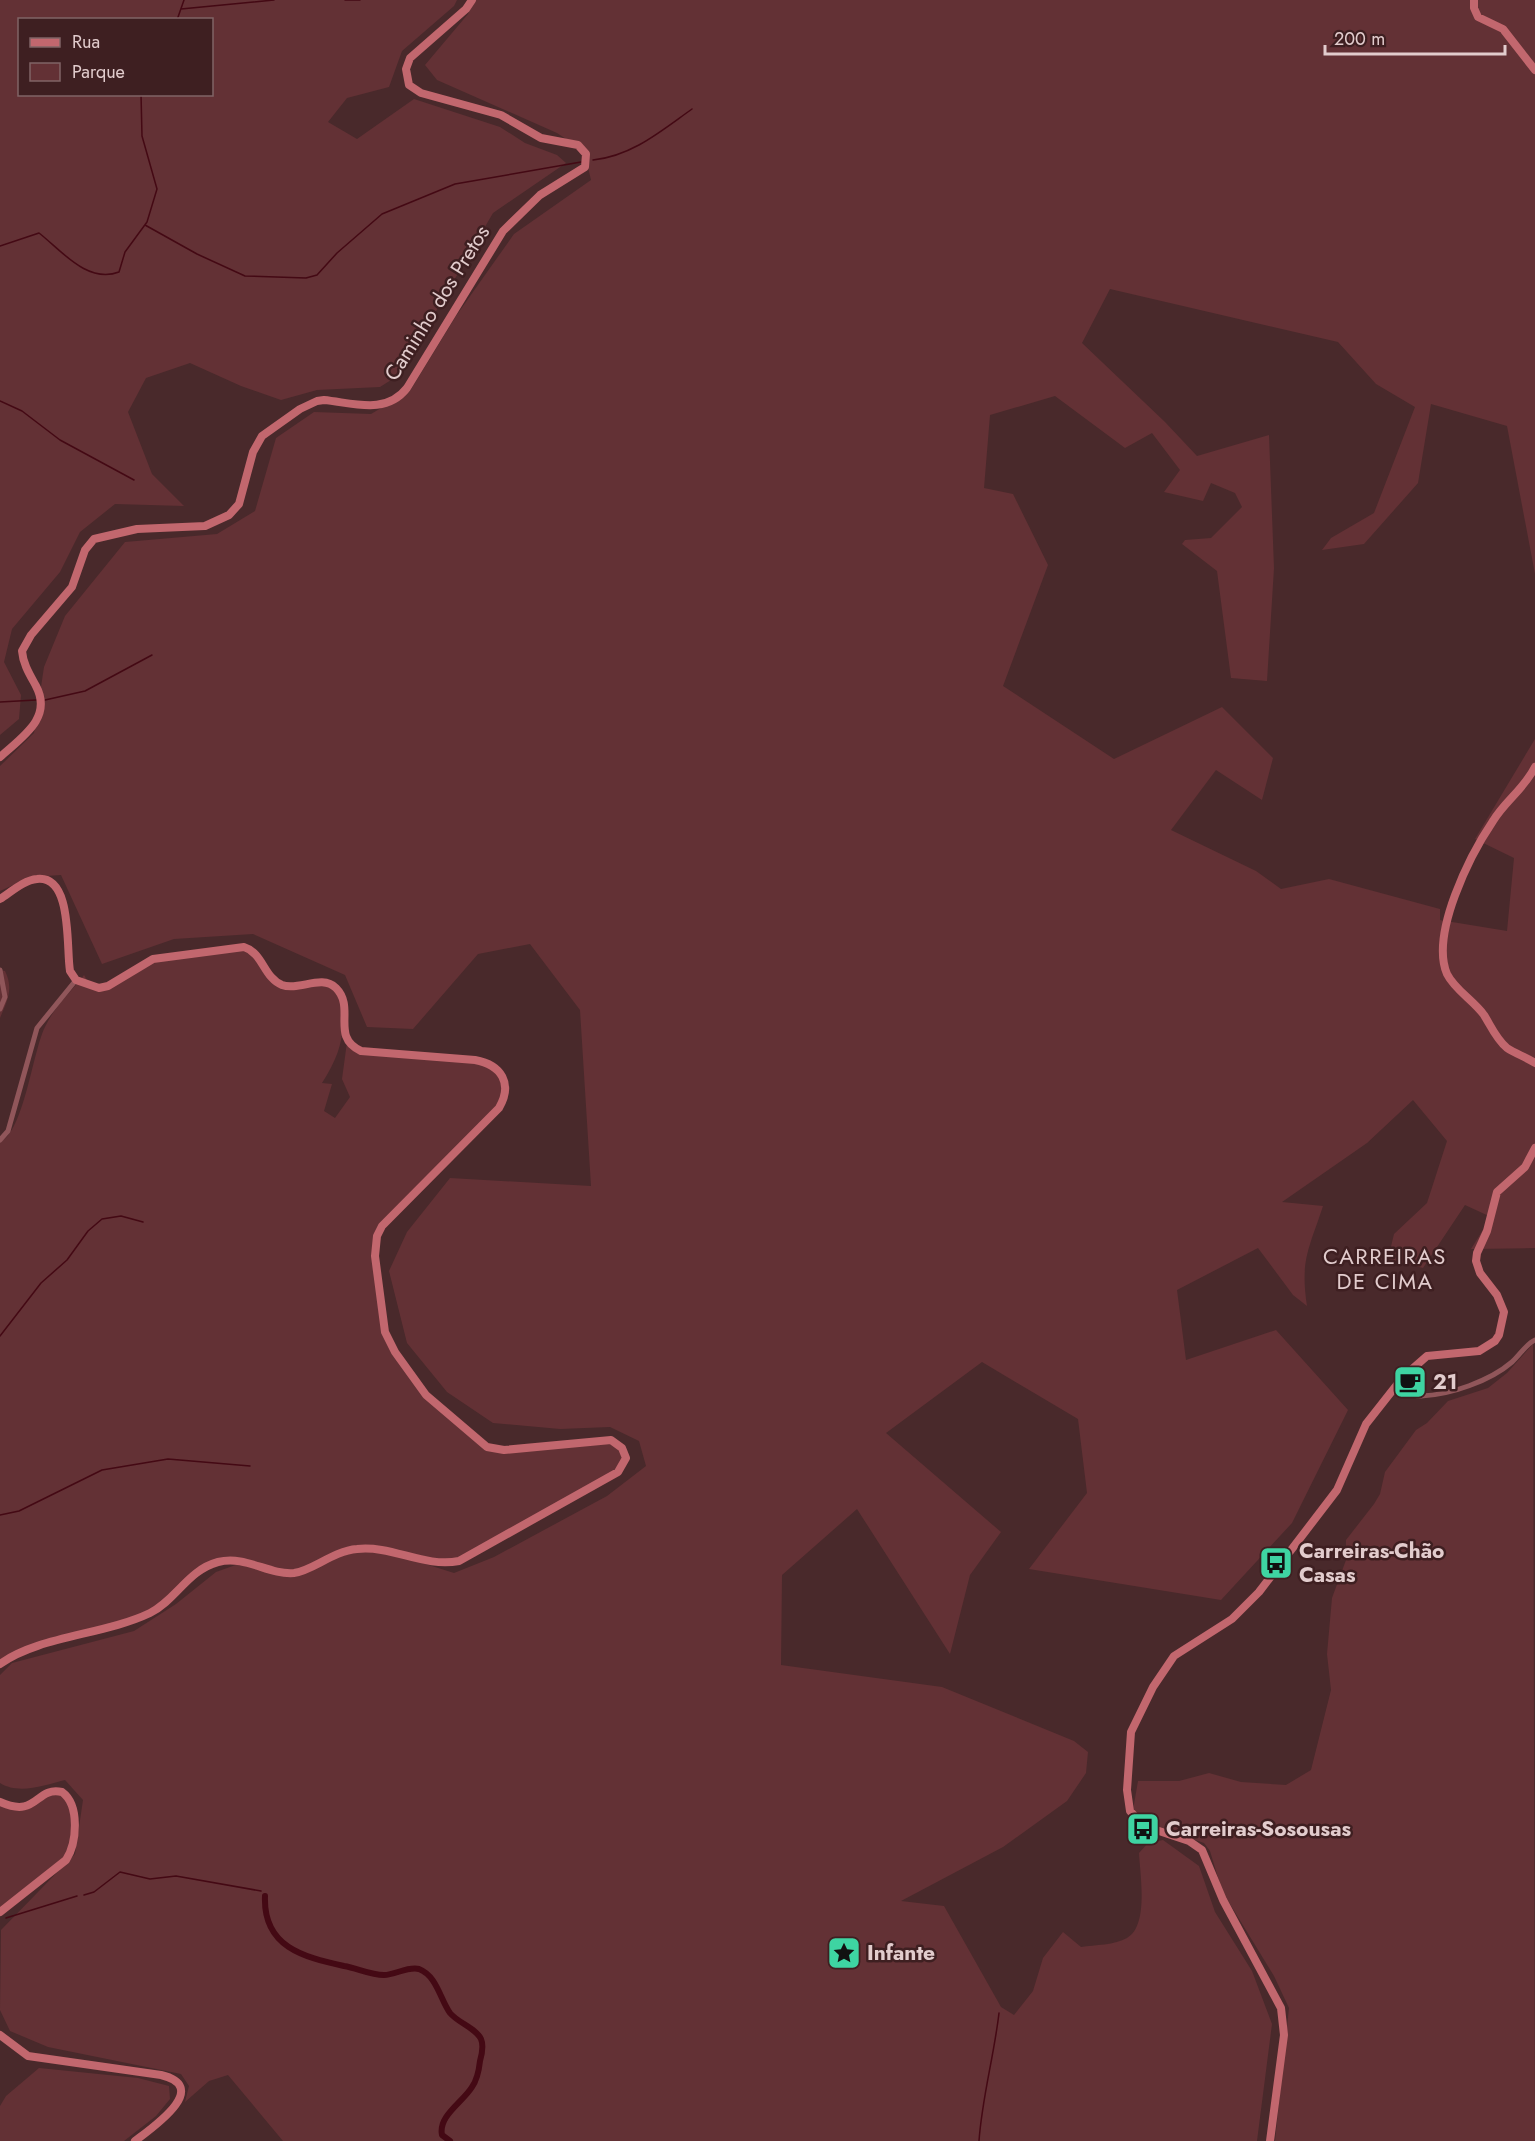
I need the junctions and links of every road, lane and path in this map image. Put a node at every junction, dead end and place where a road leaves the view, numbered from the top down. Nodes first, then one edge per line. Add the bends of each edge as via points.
1 (472, 0) edge
2 (1474, 0) edge
3 (1535, 70) edge
4 (0, 757) edge
5 (1535, 767) edge
6 (0, 899) edge
7 (0, 970) edge
8 (76, 980) junction
9 (0, 1009) edge
10 (1535, 1063) edge
11 (0, 1140) edge
12 (1535, 1148) edge
13 (1535, 1340) edge
14 (1394, 1389) junction
15 (0, 1664) edge
16 (0, 1802) edge
17 (0, 1912) edge
18 (0, 2035) edge
19 (135, 2141) edge
20 (1270, 2141) edge

1 - 4 main road, Caminho dos Pretos via 410,58 405,77 409,85 421,93 501,116 530,134 578,145 586,154 585,166 540,195 503,231 397,399 376,406 316,401 268,431 253,452 239,504 223,519 197,527 137,528 102,536 88,545 72,587 22,651 42,700 41,715
2 - 3 main road via 1478,17 1503,29
5 - 10 main road via 1493,821 1451,903 1443,940 1444,961 1456,987 1484,1015 1503,1044
6 - 8 main road via 35,879 56,886 63,901 68,960
7 - 9 street via 5,997
8 - 11 street via 37,1028 8,1131
8 - 15 main road via 99,988 153,959 244,947 258,957 280,984 326,982 337,988 344,1004 345,1037 353,1047 492,1064 505,1080 507,1091 499,1108 395,1212 377,1236 375,1256 385,1332 426,1395 487,1447 504,1450 611,1440 622,1448 626,1458 618,1472 459,1561 435,1563 365,1548 339,1552 297,1573 239,1560 216,1563 182,1583 169,1599 142,1617 28,1649
12 - 14 main road via 1525,1167 1497,1192 1477,1252 1480,1273 1504,1312 1499,1335 1479,1351 1427,1356
13 - 14 street via 1492,1376 1423,1395
14 - 20 main road via 1366,1424 1337,1490 1259,1592 1232,1619 1174,1656 1153,1687 1131,1732 1127,1790 1130,1811 1144,1826 1189,1841 1202,1850 1223,1900 1281,2008 1284,2035
16 - 17 main road via 24,1809 47,1794 62,1792 72,1802 74,1839 66,1860
18 - 19 main road via 28,2056 161,2074 174,2080 180,2091 179,2102

